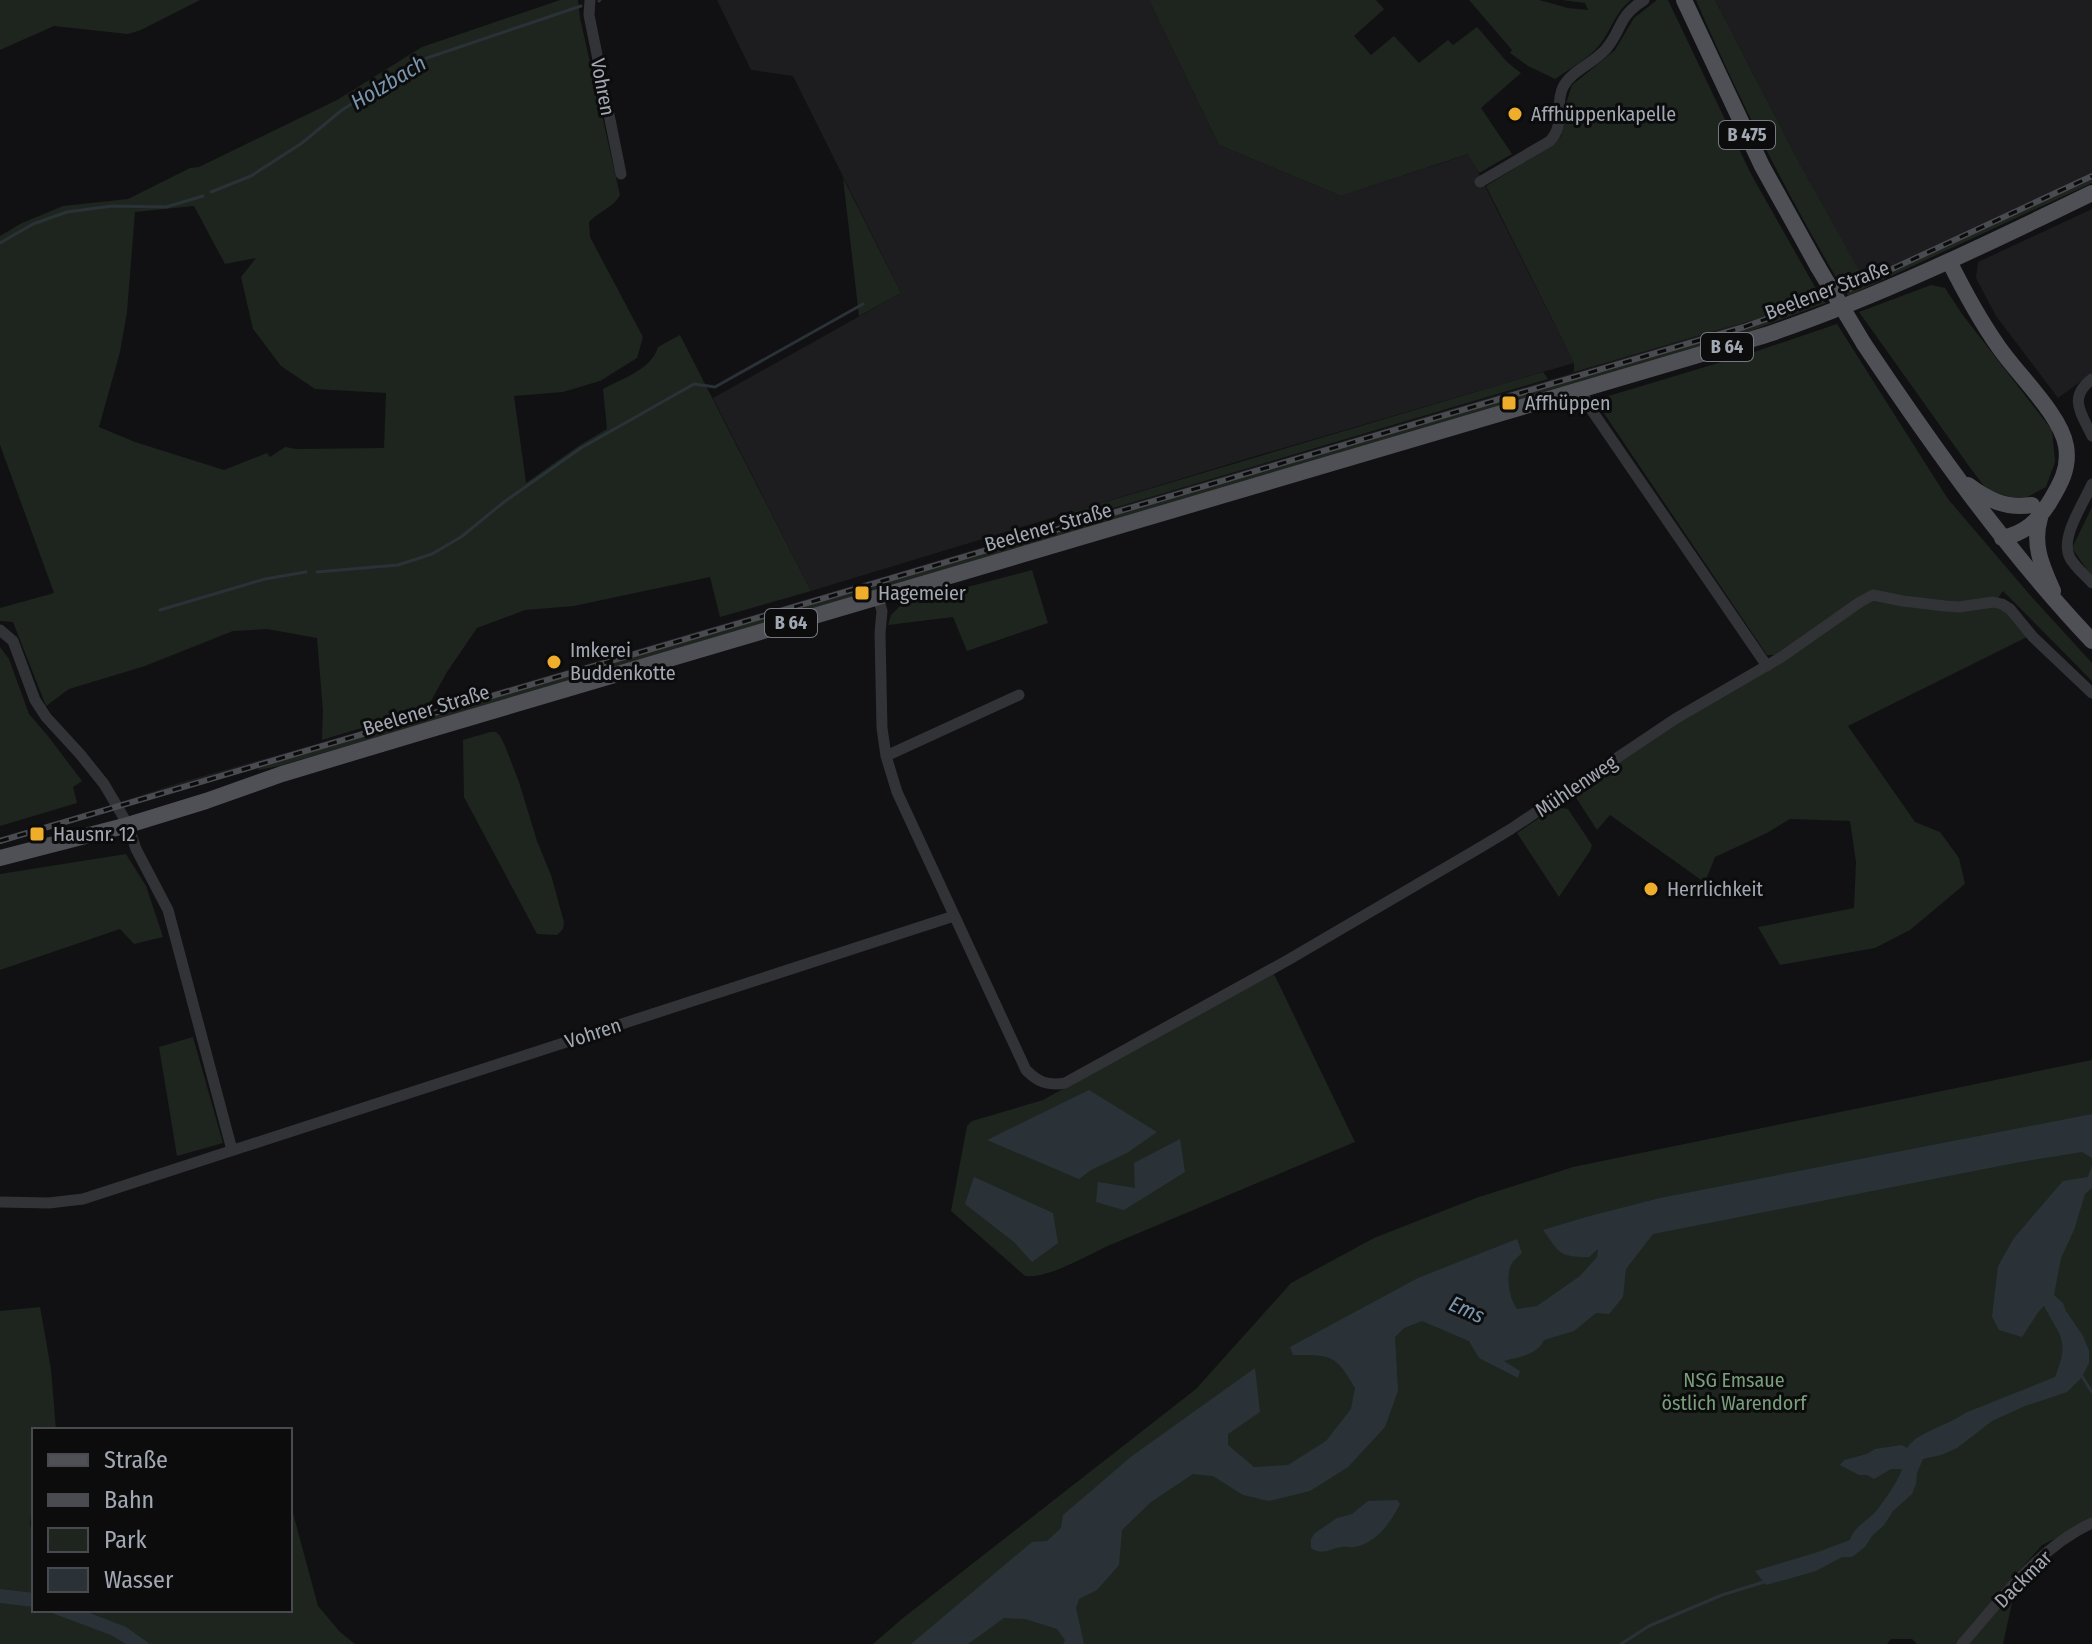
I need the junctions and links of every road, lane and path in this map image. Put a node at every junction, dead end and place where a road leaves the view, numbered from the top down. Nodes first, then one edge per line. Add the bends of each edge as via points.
1 (590, 0) edge
2 (1644, 0) edge
3 (1684, 0) edge
4 (621, 174) dead end
5 (1480, 182) dead end
6 (2092, 193) edge
7 (1949, 261) junction
8 (2092, 379) edge
9 (1582, 390) junction
10 (2092, 436) edge
11 (1952, 473) junction
12 (2092, 484) edge
13 (2037, 510) junction
14 (2002, 538) junction
15 (2092, 583) edge
16 (878, 598) junction
17 (2058, 604) junction
18 (0, 630) edge
19 (2092, 641) edge
20 (1767, 666) junction
21 (2092, 693) edge
22 (1019, 695) dead end
23 (886, 756) junction
24 (128, 825) junction
25 (0, 858) edge
26 (954, 916) junction
27 (232, 1150) junction
28 (0, 1202) edge
29 (2092, 1523) edge
30 (1962, 1644) edge

1 - 4 street, Vohren
2 - 5 street via 1623,17 1607,48 1567,80 1561,90 1558,132 1550,141
3 - 11 main road, B 475, bridge via 1762,166 1818,267
6 - 7 main road, Beelener Straße / B 64
7 - 9 main road, Beelener Straße / B 64 via 1806,321
7 - 13 main road via 1999,347 2060,427 2066,444 2063,477
8 - 10 street via 2078,400
9 - 16 main road, Beelener Straße / B 64
9 - 20 street
11 - 13 main road via 1993,502
11 - 14 main road, B 475
12 - 15 street via 2067,546 2071,560
13 - 14 main road via 2013,519
13 - 17 main road via 2037,548
14 - 17 main road, B 475
16 - 23 street
16 - 24 main road, Beelener Straße / B 64 via 282,774
17 - 19 main road, B 475
18 - 24 street via 13,641 46,717 104,784
20 - 21 street, Mühlenweg via 1873,595 1959,607 1993,602 2010,609
20 - 26 street, Mühlenweg via 1675,719 1511,829 1065,1083 1045,1084 1026,1070
22 - 23 street
23 - 26 street
24 - 25 main road, Beelener Straße / B 64
24 - 27 street via 168,910
26 - 27 street, Vohren
27 - 28 street, Vohren via 83,1199
29 - 30 street, Dackmar via 2042,1556

